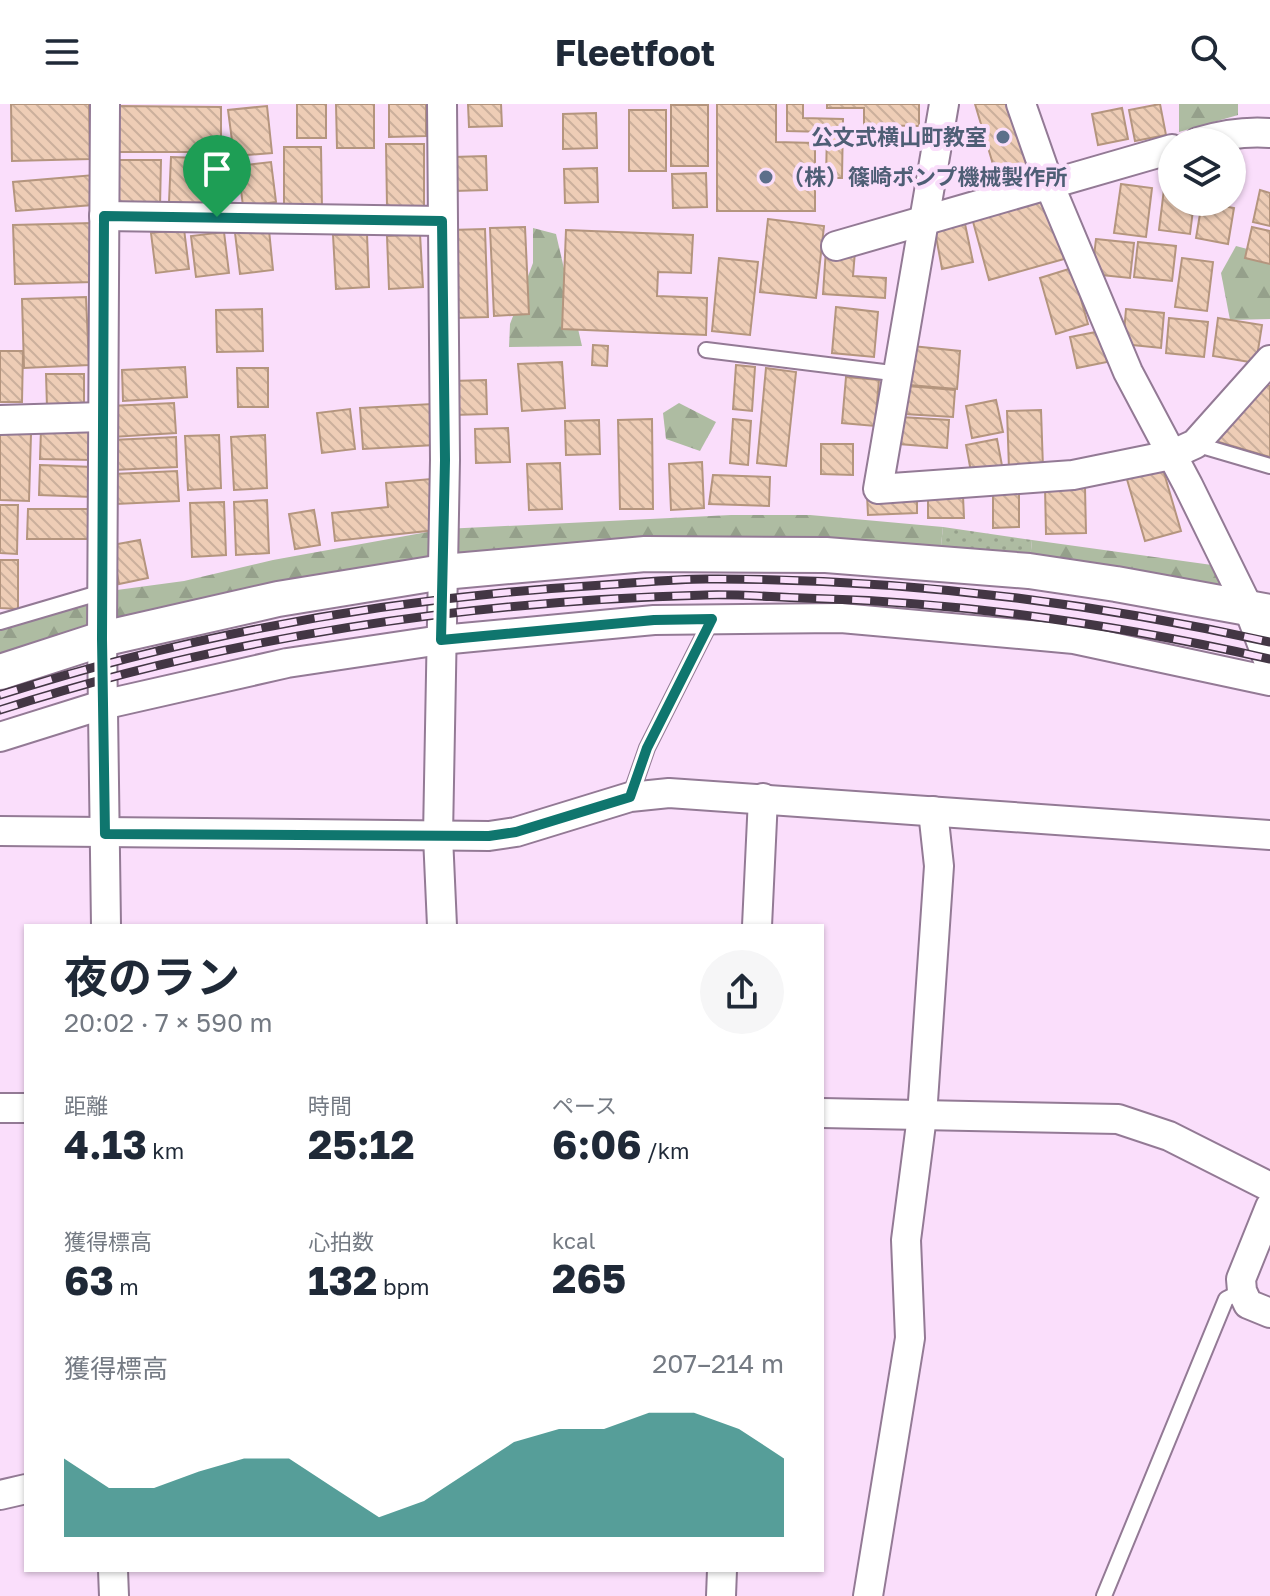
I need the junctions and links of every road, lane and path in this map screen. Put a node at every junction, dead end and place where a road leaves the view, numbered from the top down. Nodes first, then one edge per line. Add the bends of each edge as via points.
1 (105, 104) edge
2 (442, 104) edge
3 (944, 104) edge
4 (1021, 104) edge
5 (1246, 133) edge
6 (1270, 133) edge
7 (1158, 153) edge
8 (1049, 184) junction
9 (104, 216) junction
10 (442, 221) junction
11 (924, 221) junction
12 (836, 246) dead end
13 (706, 350) dead end
14 (1270, 360) edge
15 (900, 374) junction
16 (103, 417) junction
17 (0, 420) edge
18 (1183, 449) junction
19 (1270, 466) edge
20 (443, 572) junction
21 (102, 592) junction
22 (1259, 610) edge
23 (712, 619) junction
24 (0, 622) edge
25 (102, 639) junction
26 (441, 640) junction
27 (1270, 665) edge
28 (0, 672) edge
29 (1270, 681) edge
30 (102, 705) junction
31 (0, 737) edge
32 (630, 797) junction
33 (763, 798) junction
34 (933, 811) junction
35 (0, 831) edge
36 (105, 834) junction
37 (1270, 835) edge
38 (438, 836) junction
39 (106, 924) edge
40 (442, 924) edge
41 (757, 924) edge
42 (0, 1108) edge
43 (24, 1108) edge
44 (824, 1113) edge
45 (922, 1116) junction
46 (1270, 1187) edge
47 (1270, 1207) edge
48 (1242, 1291) junction
49 (1270, 1313) edge
50 (24, 1489) edge
51 (0, 1495) edge
52 (113, 1572) edge
53 (722, 1572) edge
54 (114, 1596) edge
55 (721, 1596) edge
56 (868, 1596) edge
57 (1104, 1596) edge

1 - 9 street
2 - 10 street
3 - 11 street
4 - 8 street
5 - 6 street
7 - 8 street
8 - 11 street
8 - 18 street via 1128,372
9 - 10 street
9 - 16 street
10 - 20 street
11 - 12 street
11 - 15 street
13 - 15 lane
14 - 18 street
15 - 18 street via 878,489 1073,475
16 - 17 street
16 - 21 street
18 - 19 lane
18 - 22 street
20 - 22 street via 645,554 826,555 1052,573
20 - 25 street via 278,599
20 - 26 street
21 - 24 lane
21 - 25 street
22 - 27 street
23 - 26 street
23 - 29 street via 841,618 1074,639
23 - 32 lane via 653,735
25 - 28 street
25 - 30 street
26 - 30 street via 287,663
26 - 38 street
30 - 31 street
30 - 36 street
32 - 33 street via 669,793
32 - 38 street via 516,832
33 - 34 street
33 - 41 street
34 - 37 street
34 - 45 street via 939,866
35 - 36 street
36 - 38 street
36 - 39 street
38 - 40 street
42 - 43 street
44 - 45 street
45 - 46 street via 1118,1119 1169,1136
45 - 56 street via 906,1240 910,1338
47 - 48 street via 1241,1279
48 - 49 street via 1248,1304
48 - 57 lane via 1226,1299
50 - 51 street
52 - 54 street
53 - 55 street

